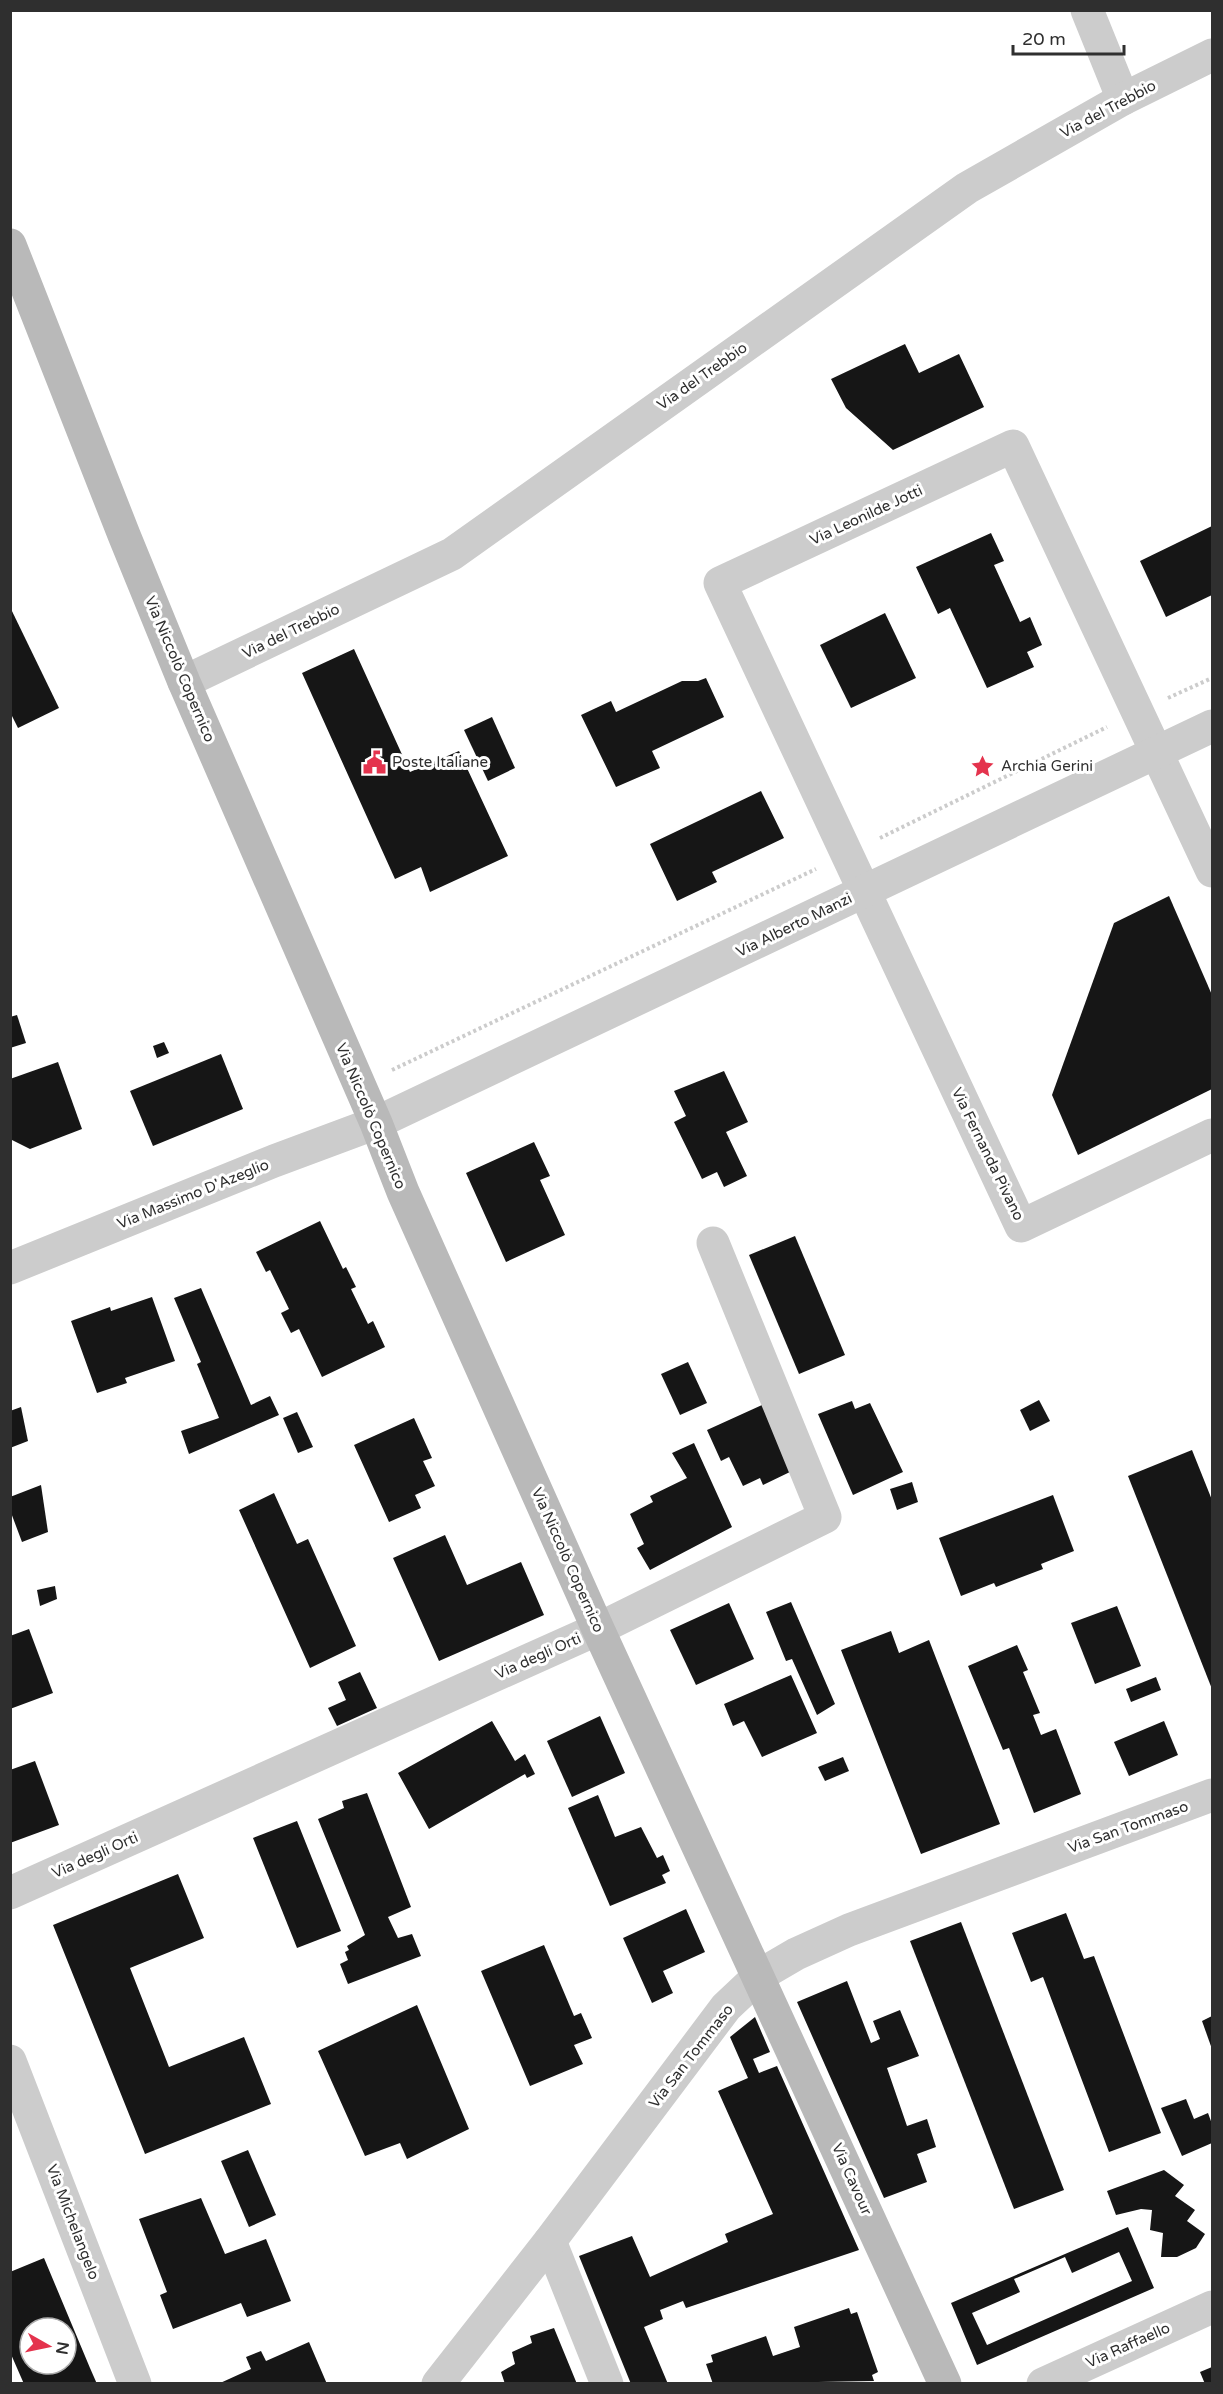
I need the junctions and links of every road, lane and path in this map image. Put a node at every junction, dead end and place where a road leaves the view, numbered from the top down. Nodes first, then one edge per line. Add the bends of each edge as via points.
1 (1086, 10) edge
2 (1212, 55) edge
3 (1123, 99) junction
4 (10, 245) edge
5 (1212, 678) edge
6 (184, 682) junction
7 (1137, 712) junction
8 (1212, 726) edge
9 (1156, 753) junction
10 (846, 855) junction
11 (1212, 872) edge
12 (864, 892) junction
13 (385, 1073) dead end
14 (376, 1124) junction
15 (1212, 1135) edge
16 (713, 1243) dead end
17 (10, 1268) edge
18 (598, 1629) junction
19 (1212, 1795) edge
20 (10, 1893) edge
21 (760, 1975) junction
22 (10, 2061) edge
23 (550, 2241) junction
24 (1212, 2307) edge
25 (135, 2384) edge
26 (438, 2384) edge
27 (607, 2384) edge
28 (945, 2384) edge
29 (1043, 2384) edge

1 - 3 street
2 - 3 street, Via del Trebbio
3 - 6 street, Via del Trebbio via 967,188 452,554
4 - 6 main road, Via Niccolò Copernico
5 - 7 path
6 - 14 main road, Via Niccolò Copernico
7 - 9 street, Via Leonilde Jotti
7 - 10 path
7 - 10 street, Via Leonilde Jotti via 1013,446 720,583
8 - 9 street, Via Alberto Manzi
9 - 11 street
9 - 12 street, Via Alberto Manzi
10 - 12 street, Via Leonilde Jotti
10 - 13 path
12 - 14 street, Via Alberto Manzi
12 - 15 street, Via Fernanda Pivano via 1020,1226
14 - 17 street, Via Massimo D'Azeglio
14 - 18 main road, Via Niccolò Copernico
16 - 18 street, Via degli Orti via 825,1517
18 - 20 street, Via degli Orti
18 - 21 main road, Via Niccolò Copernico
19 - 21 street, Via San Tommaso via 849,1930
21 - 23 street, Via San Tommaso via 726,2007
21 - 28 main road, Via Cavour
22 - 25 street, Via Michelangelo
23 - 26 street, Via San Tommaso
23 - 27 street
24 - 29 street, Via Raffaello

